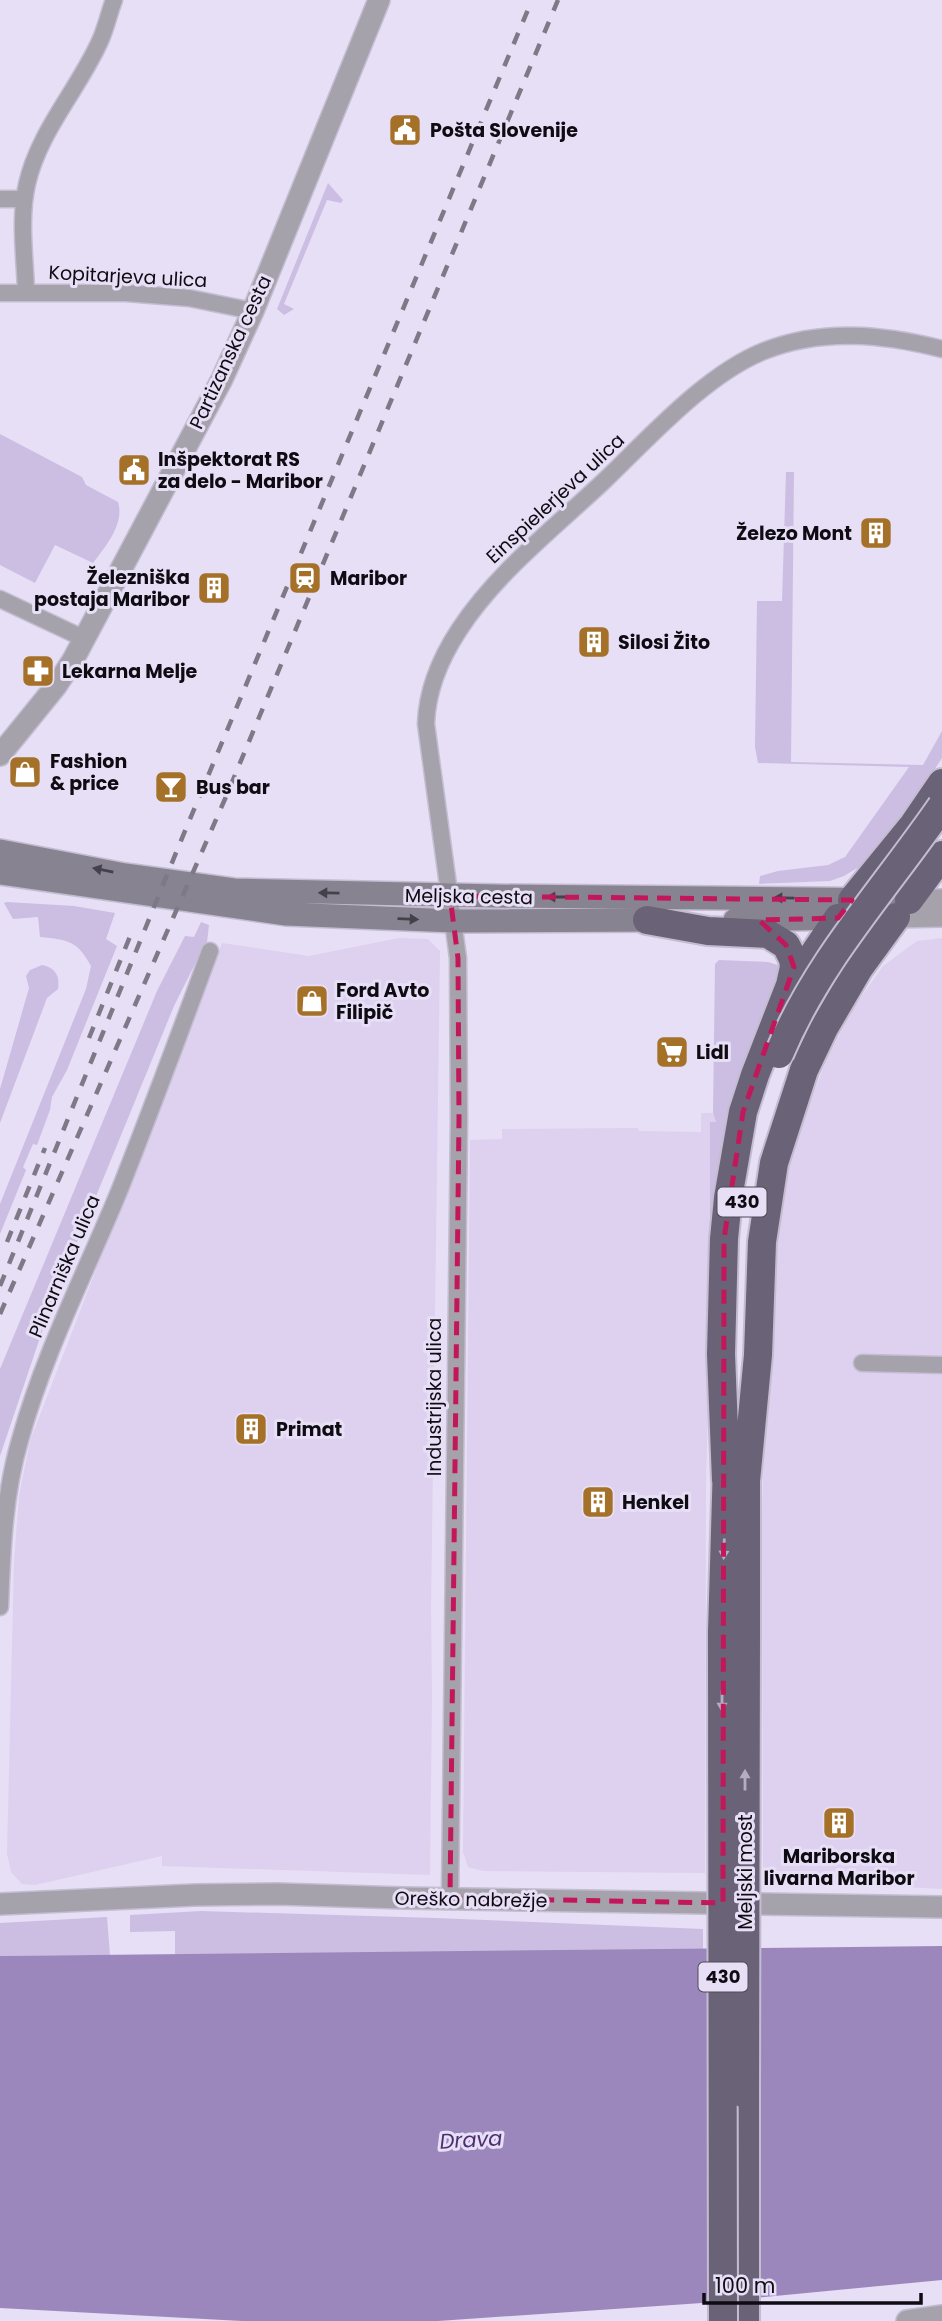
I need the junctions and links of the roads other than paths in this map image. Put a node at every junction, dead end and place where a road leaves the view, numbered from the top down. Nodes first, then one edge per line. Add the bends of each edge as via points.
1 (114, 0) edge
2 (379, 0) edge
3 (0, 199) edge
4 (24, 199) junction
5 (26, 292) junction
6 (0, 293) edge
7 (253, 311) junction
8 (942, 349) edge
9 (0, 599) edge
10 (85, 639) junction
11 (0, 755) edge
12 (942, 783) edge
13 (942, 806) edge
14 (942, 826) edge
15 (0, 851) edge
16 (942, 855) edge
17 (0, 873) edge
18 (450, 896) junction
19 (942, 900) edge
20 (903, 908) junction
21 (845, 909) junction
22 (942, 916) edge
23 (647, 920) junction
24 (454, 921) junction
25 (210, 951) dead end
26 (777, 1018) junction
27 (785, 1055) junction
28 (862, 1363) dead end
29 (942, 1365) edge
30 (736, 1481) junction
31 (0, 1608) edge
32 (450, 1898) junction
33 (734, 1903) junction
34 (0, 1904) edge
35 (942, 1907) edge
36 (942, 2316) edge
37 (735, 2318) edge
38 (907, 2321) edge

1 - 4 street via 100,41 34,159
2 - 7 street, Partizanska cesta
3 - 4 street
4 - 5 street
5 - 6 street, Kopitarjeva ulica
5 - 7 street, Kopitarjeva ulica via 189,298
7 - 10 street, Partizanska cesta
8 - 18 street, Einspielerjeva ulica via 875,336 836,335 789,343 734,366 703,389 497,582 460,629 430,689 426,707
9 - 10 street
10 - 11 street, Partizanska cesta via 56,686
12 - 21 highway
13 - 27 highway, 430, bridge via 832,955 796,1016
14 - 27 highway, 430 via 841,959
18 -> 15 main road, Meljska cesta via 234,890
16 - 20 highway
17 -> 24 main road, Meljska cesta via 286,914
21 -> 18 main road, Meljska cesta
18 - 24 street, Industrijska ulica
19 - 20 street, Meljska cesta
20 - 21 main road, Meljska cesta
20 - 22 street, Meljska cesta
20 - 30 highway via 859,968 824,1028 804,1070 774,1163 762,1242 758,1354
21 - 23 main road, Meljska cesta
21 - 26 highway via 810,958
23 - 24 main road, Meljska cesta
23 - 26 highway via 708,931 768,934 780,940 792,953 794,967
24 - 32 street, Industrijska ulica via 459,1119
25 - 31 street, Plinarniška ulica via 20,1439 8,1489
26 - 30 highway via 743,1112 724,1239 721,1354
27 - 30 highway, 430 via 759,1115 743,1198
28 - 29 street
30 - 37 highway, Meljski most / 430, bridge
32 - 33 street, Oreško nabrežje
32 - 34 street, Oreško nabrežje via 236,1894
33 - 35 street, Oreško nabrežje
33 - 37 street, Meljski most
36 - 38 street

